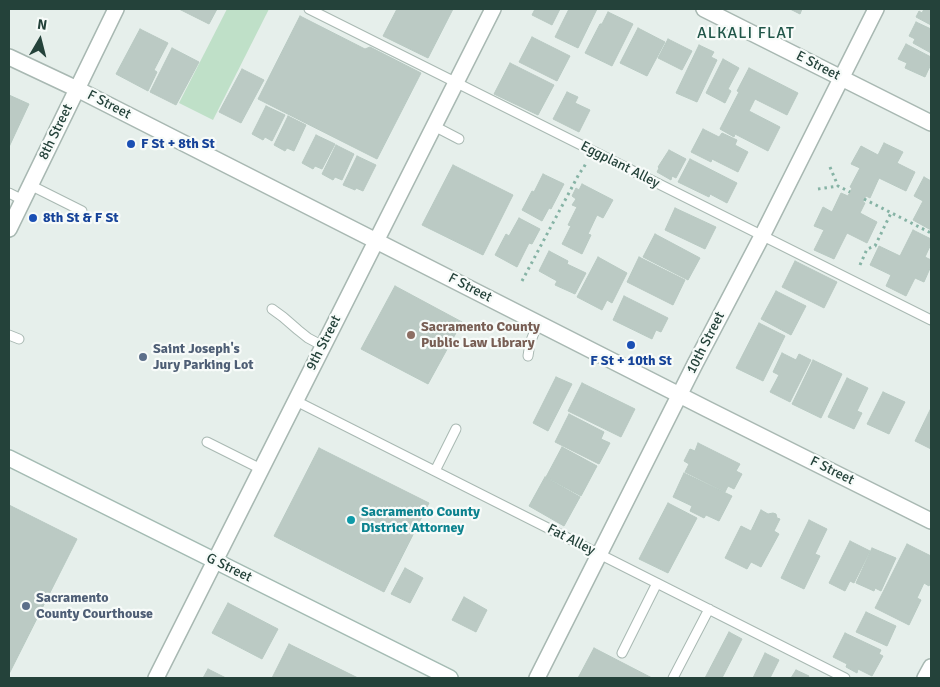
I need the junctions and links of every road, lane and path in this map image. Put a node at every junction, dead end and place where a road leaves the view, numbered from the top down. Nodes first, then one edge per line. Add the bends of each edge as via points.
1 (116, 9) edge
2 (309, 9) edge
3 (493, 9) edge
4 (704, 9) edge
5 (876, 9) edge
6 (9, 57) edge
7 (841, 78) junction
8 (455, 83) junction
9 (77, 89) junction
10 (931, 123) edge
11 (434, 126) junction
12 (459, 139) dead end
13 (592, 150) junction
14 (830, 167) dead end
15 (30, 185) junction
16 (838, 186) junction
17 (818, 190) dead end
18 (850, 192) dead end
19 (9, 193) edge
20 (864, 199) dead end
21 (23, 200) junction
22 (82, 211) dead end
23 (891, 213) junction
24 (9, 228) edge
25 (931, 233) edge
26 (762, 236) junction
27 (376, 241) junction
28 (860, 265) dead end
29 (522, 281) dead end
30 (272, 309) dead end
31 (931, 320) edge
32 (538, 323) junction
33 (9, 335) edge
34 (19, 339) dead end
35 (323, 346) junction
36 (528, 356) dead end
37 (680, 395) junction
38 (296, 401) junction
39 (456, 429) dead end
40 (207, 442) dead end
41 (9, 458) edge
42 (261, 470) junction
43 (435, 471) junction
44 (931, 520) edge
45 (600, 554) junction
46 (215, 561) junction
47 (657, 583) junction
48 (708, 609) junction
49 (622, 653) dead end
50 (931, 667) edge
51 (156, 678) edge
52 (450, 678) edge
53 (537, 678) edge
54 (673, 678) edge
55 (846, 678) edge
56 (925, 678) edge

1 - 9 street, 8th Street
2 - 8 lane, Eggplant Alley
3 - 8 street, 9th Street
4 - 7 street, E Street
5 - 7 street, 10th Street
6 - 9 street, F Street
7 - 10 street, E Street
7 - 26 street, 10th Street
8 - 11 street, 9th Street
8 - 13 lane, Eggplant Alley
9 - 15 street, 8th Street
9 - 27 street, F Street
11 - 12 lane
11 - 27 street, 9th Street
13 - 26 lane, Eggplant Alley
13 - 29 path
14 - 16 path
15 - 21 street, 8th Street
15 - 22 lane
16 - 17 path
16 - 18 path
19 - 21 lane
20 - 23 path
21 - 24 street, 8th Street
23 - 25 path
23 - 28 path via 875,246 867,249
26 - 31 lane, Eggplant Alley
26 - 37 street, 10th Street
27 - 32 street, F Street
27 - 35 street, 9th Street
30 - 35 lane
32 - 36 lane
32 - 37 street, F Street
33 - 34 lane
35 - 38 street, 9th Street
37 - 44 street, F Street
37 - 45 street, 10th Street
38 - 42 street, 9th Street
38 - 43 lane, Fat Alley
39 - 43 lane
40 - 42 lane
41 - 46 street, G Street
42 - 46 street, 9th Street
43 - 45 lane, Fat Alley
45 - 47 lane, Fat Alley
45 - 53 street, 10th Street
46 - 51 street, 9th Street
46 - 52 street, G Street
47 - 48 lane, Fat Alley
47 - 49 lane
48 - 54 lane
48 - 55 lane, Fat Alley via 792,656
50 - 56 street

